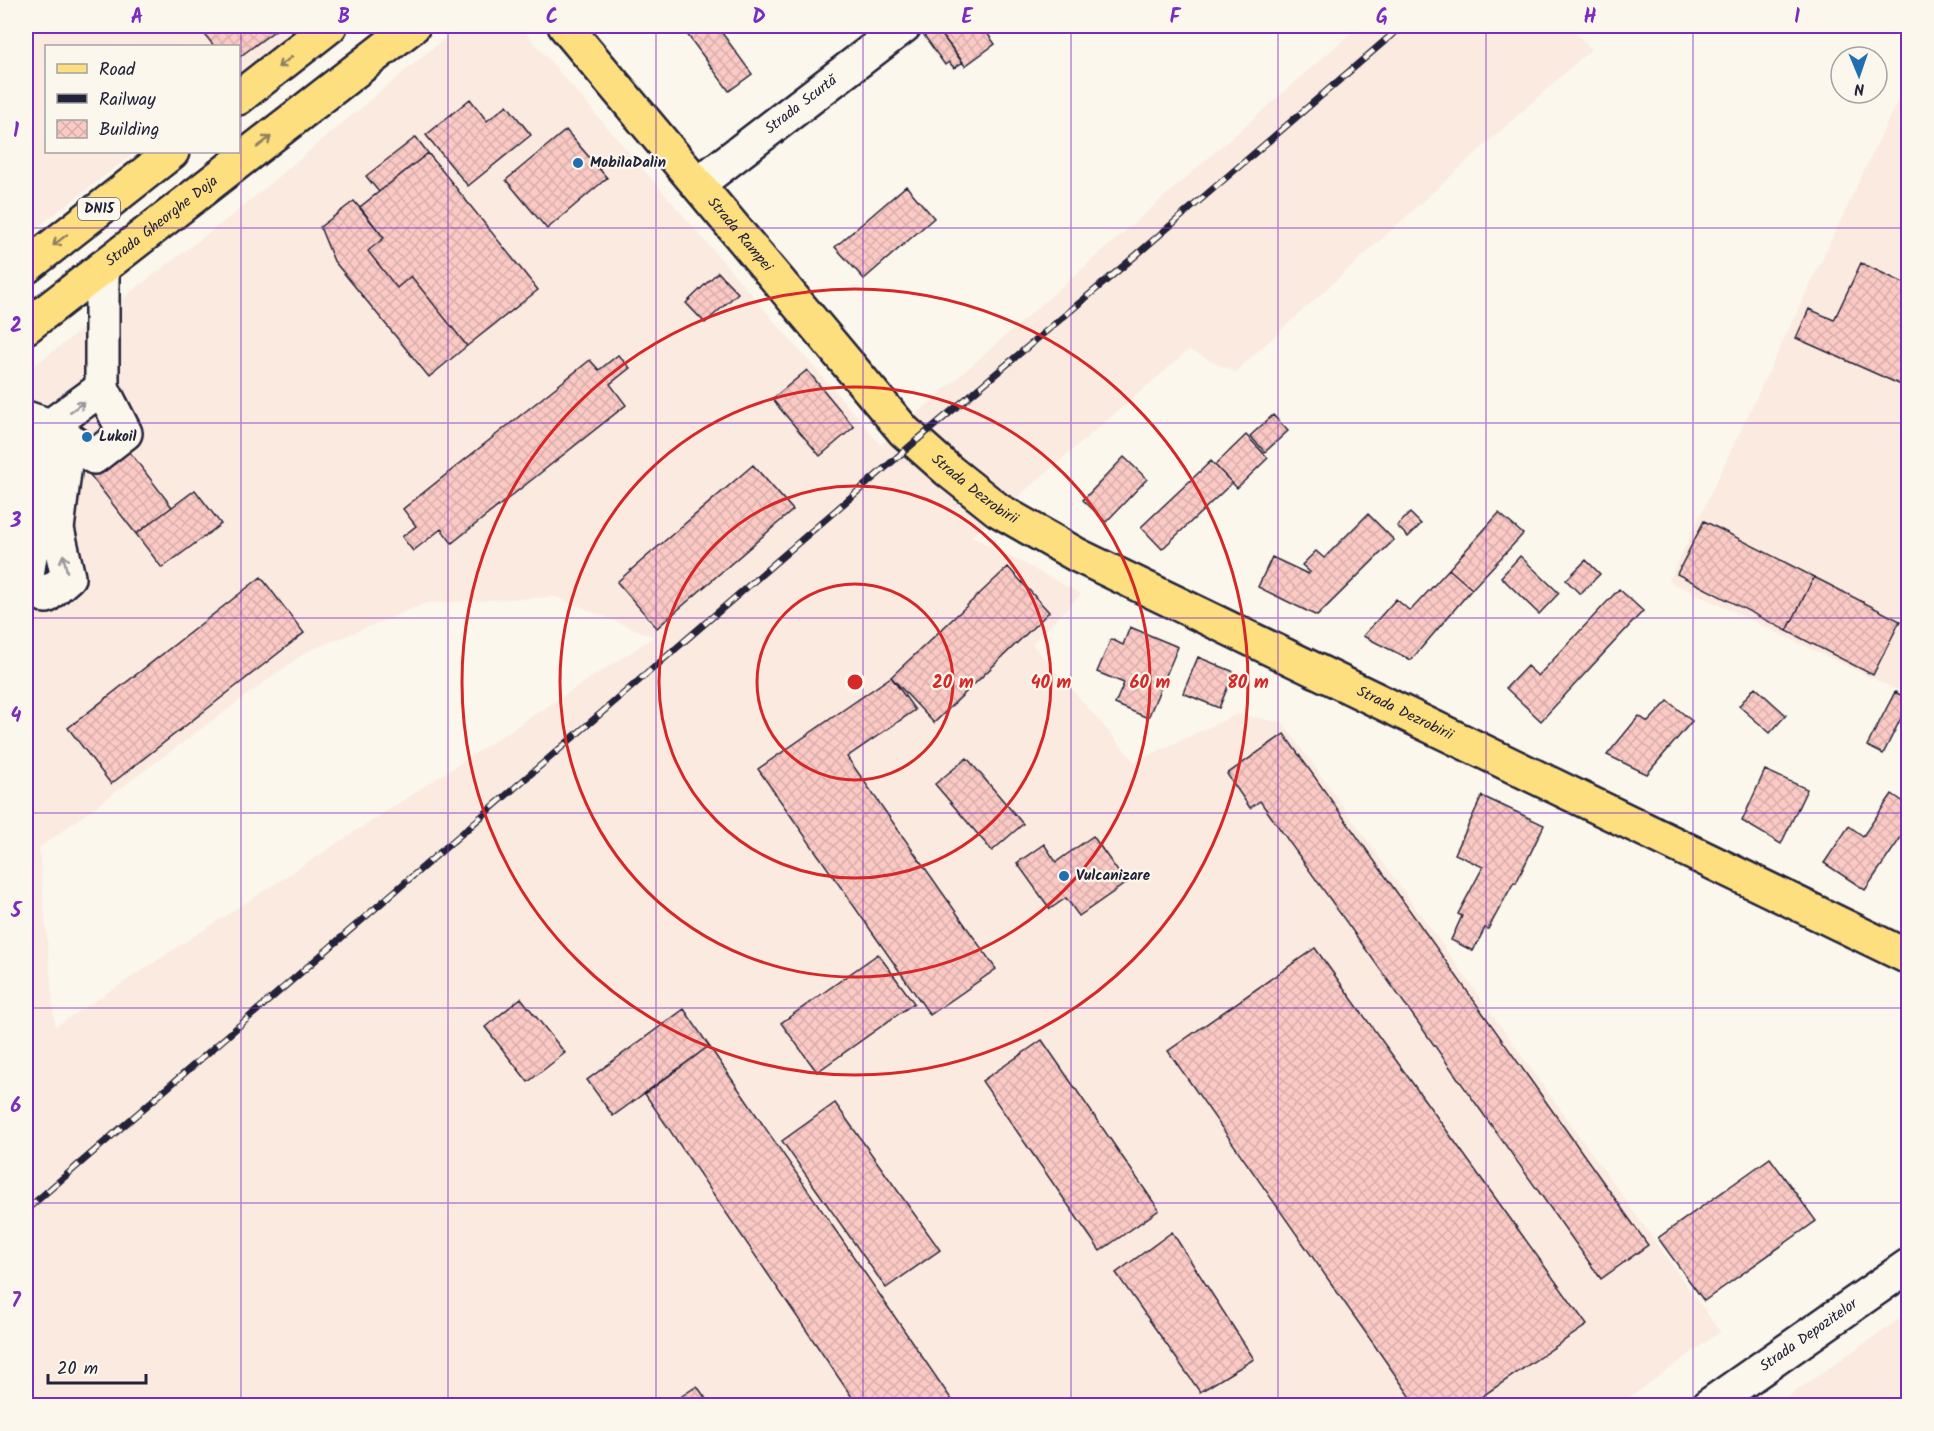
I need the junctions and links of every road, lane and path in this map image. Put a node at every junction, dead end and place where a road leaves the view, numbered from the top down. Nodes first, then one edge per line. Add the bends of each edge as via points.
1 (330, 26) edge
2 (413, 26) edge
3 (565, 26) edge
4 (904, 26) edge
5 (240, 96) edge
6 (171, 153) edge
7 (698, 184) junction
8 (26, 267) edge
9 (102, 268) junction
10 (26, 327) edge
11 (102, 388) junction
12 (48, 428) edge
13 (916, 441) joint
14 (1908, 957) edge
15 (1908, 1266) edge
16 (1708, 1406) edge

1 -> 5 main road
9 -> 2 main road, Strada Gheorghe Doja
3 - 7 main road, Strada Rampei
4 - 7 street, Strada Scurtă
6 -> 8 main road, DN15
7 - 13 main road, Strada Rampei
9 - 10 main road, Strada Gheorghe Doja
9 - 11 street
12 -> 11 street
12 -> 11 street via 94,457 125,432
13 - 14 main road, Strada Dezrobirii via 998,510 1077,555
15 - 16 street, Strada Depozitelor

